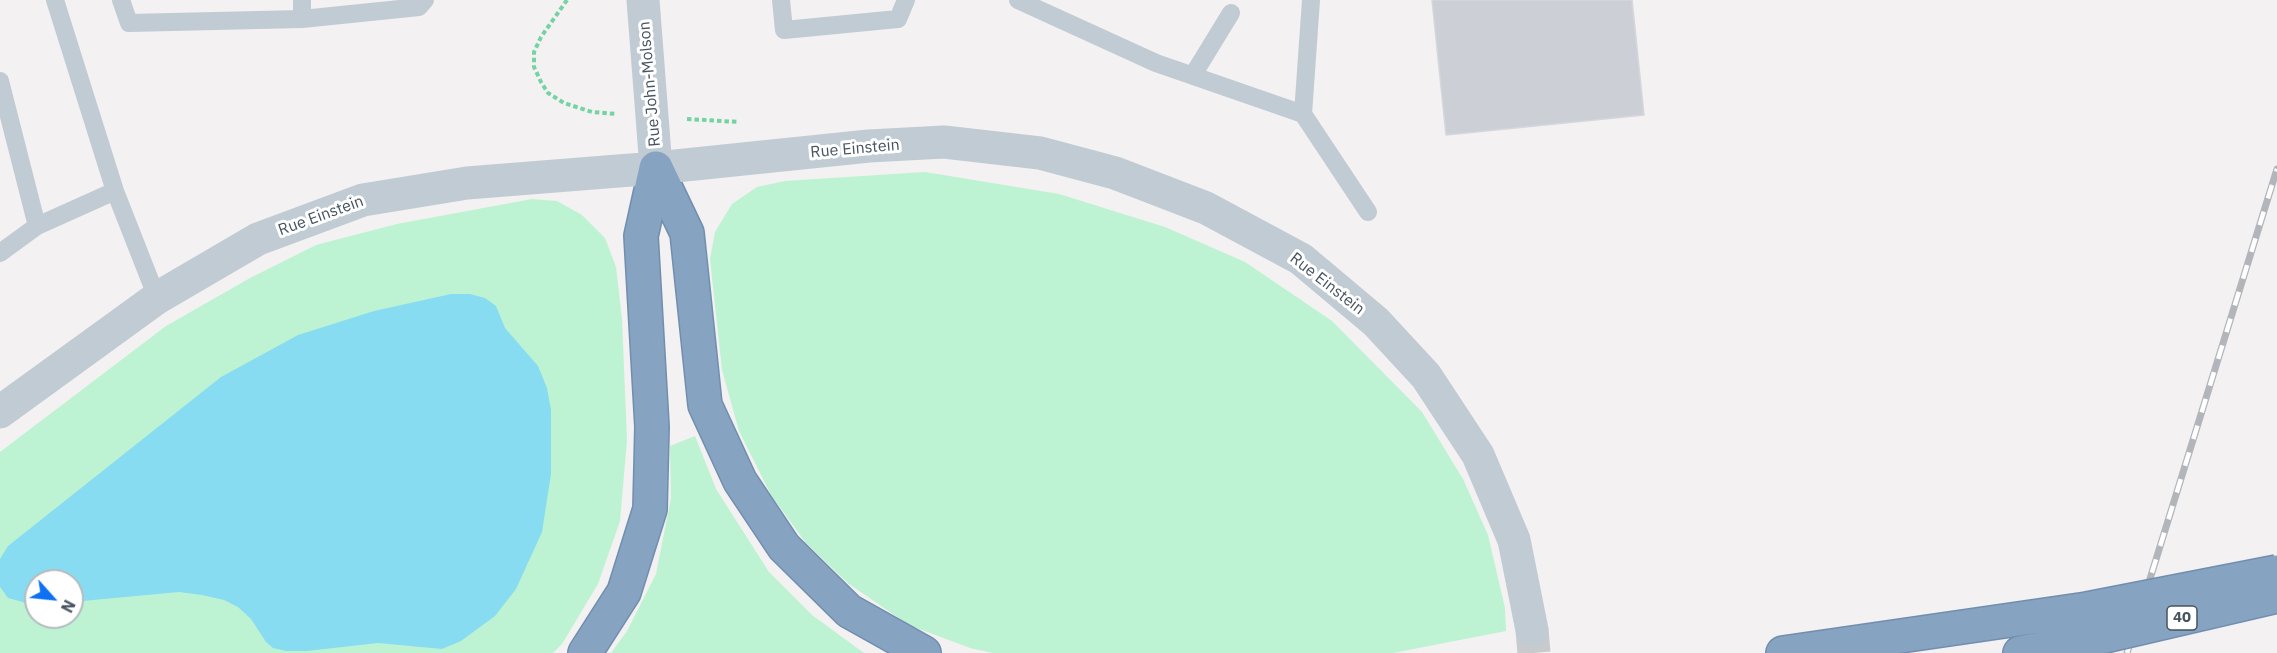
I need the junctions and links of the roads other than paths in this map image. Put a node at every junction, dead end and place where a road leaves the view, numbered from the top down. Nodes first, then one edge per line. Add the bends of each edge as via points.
1 (55, 0) edge
2 (121, 0) edge
3 (302, 0) edge
4 (425, 0) edge
5 (643, 0) edge
6 (781, 0) edge
7 (906, 0) edge
8 (1018, 0) edge
9 (1311, 0) edge
10 (1231, 13) dead end
11 (302, 19) junction
12 (1192, 75) junction
13 (0, 81) edge
14 (1304, 114) junction
15 (656, 168) junction
16 (115, 191) junction
17 (1368, 212) dead end
18 (37, 226) junction
19 (0, 253) edge
20 (157, 298) junction
21 (0, 412) edge
22 (2277, 572) edge
23 (2277, 596) edge
24 (2087, 625) junction
25 (1532, 630) tunnel mouth
26 (585, 653) edge
27 (924, 653) edge
28 (1783, 653) edge
29 (2020, 653) edge

1 - 16 lane
2 - 11 lane via 129,24
3 - 11 lane
4 - 11 lane via 419,7
5 - 15 street, Rue John-Molson
6 - 7 lane via 784,30 897,19
8 - 12 lane via 1156,63
9 - 14 lane
10 - 12 lane
12 - 14 lane
13 - 18 lane
14 - 17 lane
15 - 20 street, Rue Einstein via 467,183 363,200 258,239
15 - 25 street, Rue Einstein via 944,142 1051,156 1115,173 1206,208 1301,259 1376,322 1426,376 1478,455 1514,540
15 - 26 highway via 641,236 652,427 650,509 624,592
15 - 27 highway via 687,232 705,405 740,481 784,547 849,611
16 - 18 lane
16 - 20 lane
18 - 19 lane
20 - 21 street, Rue Einstein
22 - 24 highway, bridge
23 - 24 highway, 40, bridge
24 - 28 highway
24 - 29 highway, 40

